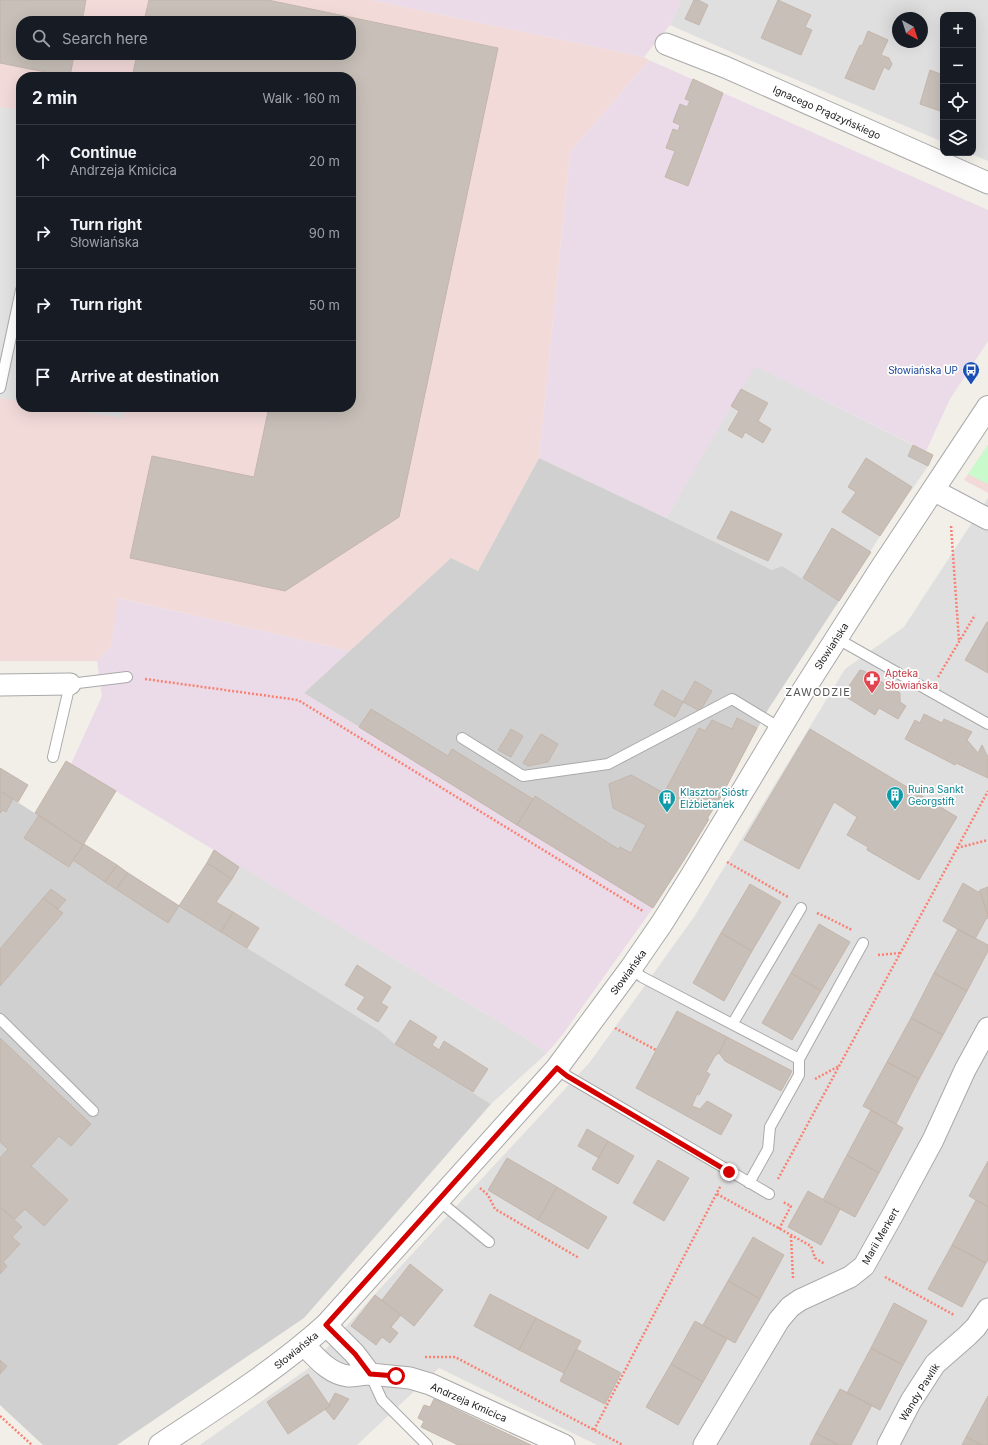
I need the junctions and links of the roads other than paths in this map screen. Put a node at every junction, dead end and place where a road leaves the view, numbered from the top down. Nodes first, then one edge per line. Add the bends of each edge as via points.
1 (666, 44) dead end
2 (988, 183) edge
3 (16, 313) edge
4 (0, 388) edge
5 (988, 407) edge
6 (933, 490) junction
7 (988, 519) edge
8 (836, 638) junction
9 (127, 677) road end
10 (70, 684) junction
11 (0, 685) edge
12 (988, 724) edge
13 (780, 728) junction
14 (462, 738) dead end
15 (53, 757) dead end
16 (801, 908) dead end
17 (863, 943) dead end
18 (631, 968) junction
19 (0, 1018) edge
20 (734, 1023) junction
21 (988, 1028) edge
22 (799, 1059) junction
23 (557, 1068) junction
24 (94, 1111) dead end
25 (749, 1183) junction
26 (769, 1194) road end
27 (438, 1200) junction
28 (489, 1242) dead end
29 (988, 1309) edge
30 (326, 1325) junction
31 (304, 1345) junction
32 (370, 1374) junction
33 (160, 1445) edge
34 (427, 1445) edge
35 (564, 1445) edge
36 (704, 1445) edge
37 (888, 1445) edge

1 - 2 street, Ignacego Prądzyńskiego via 725,67
3 - 4 lane
5 - 6 street, Słowiańska
6 - 7 street
6 - 8 street, Słowiańska
8 - 12 lane
8 - 13 street, Słowiańska
9 - 10 lane
10 - 11 street
10 - 15 lane
13 - 14 lane via 732,699 608,764 523,776
13 - 18 street, Słowiańska via 662,923
16 - 20 lane
17 - 22 lane
18 - 20 lane
18 - 23 street, Słowiańska
19 - 24 lane
20 - 22 lane
21 - 36 street, Marii Merkert via 964,1070 933,1140 892,1216 857,1271 790,1307 779,1320
22 - 25 lane via 799,1075 770,1127 768,1149
23 - 25 lane
23 - 27 street, Słowiańska
25 - 26 lane
27 - 28 lane
27 - 30 street, Słowiańska
29 - 37 street, Wandy Pawlik via 976,1327 935,1364
30 - 31 street, Słowiańska
30 - 32 street via 355,1354
31 - 32 street, Andrzeja Kmicica via 319,1361 338,1374
31 - 33 street, Słowiańska via 268,1373
32 - 34 lane via 382,1400
32 - 35 street, Andrzeja Kmicica via 410,1378 430,1384

